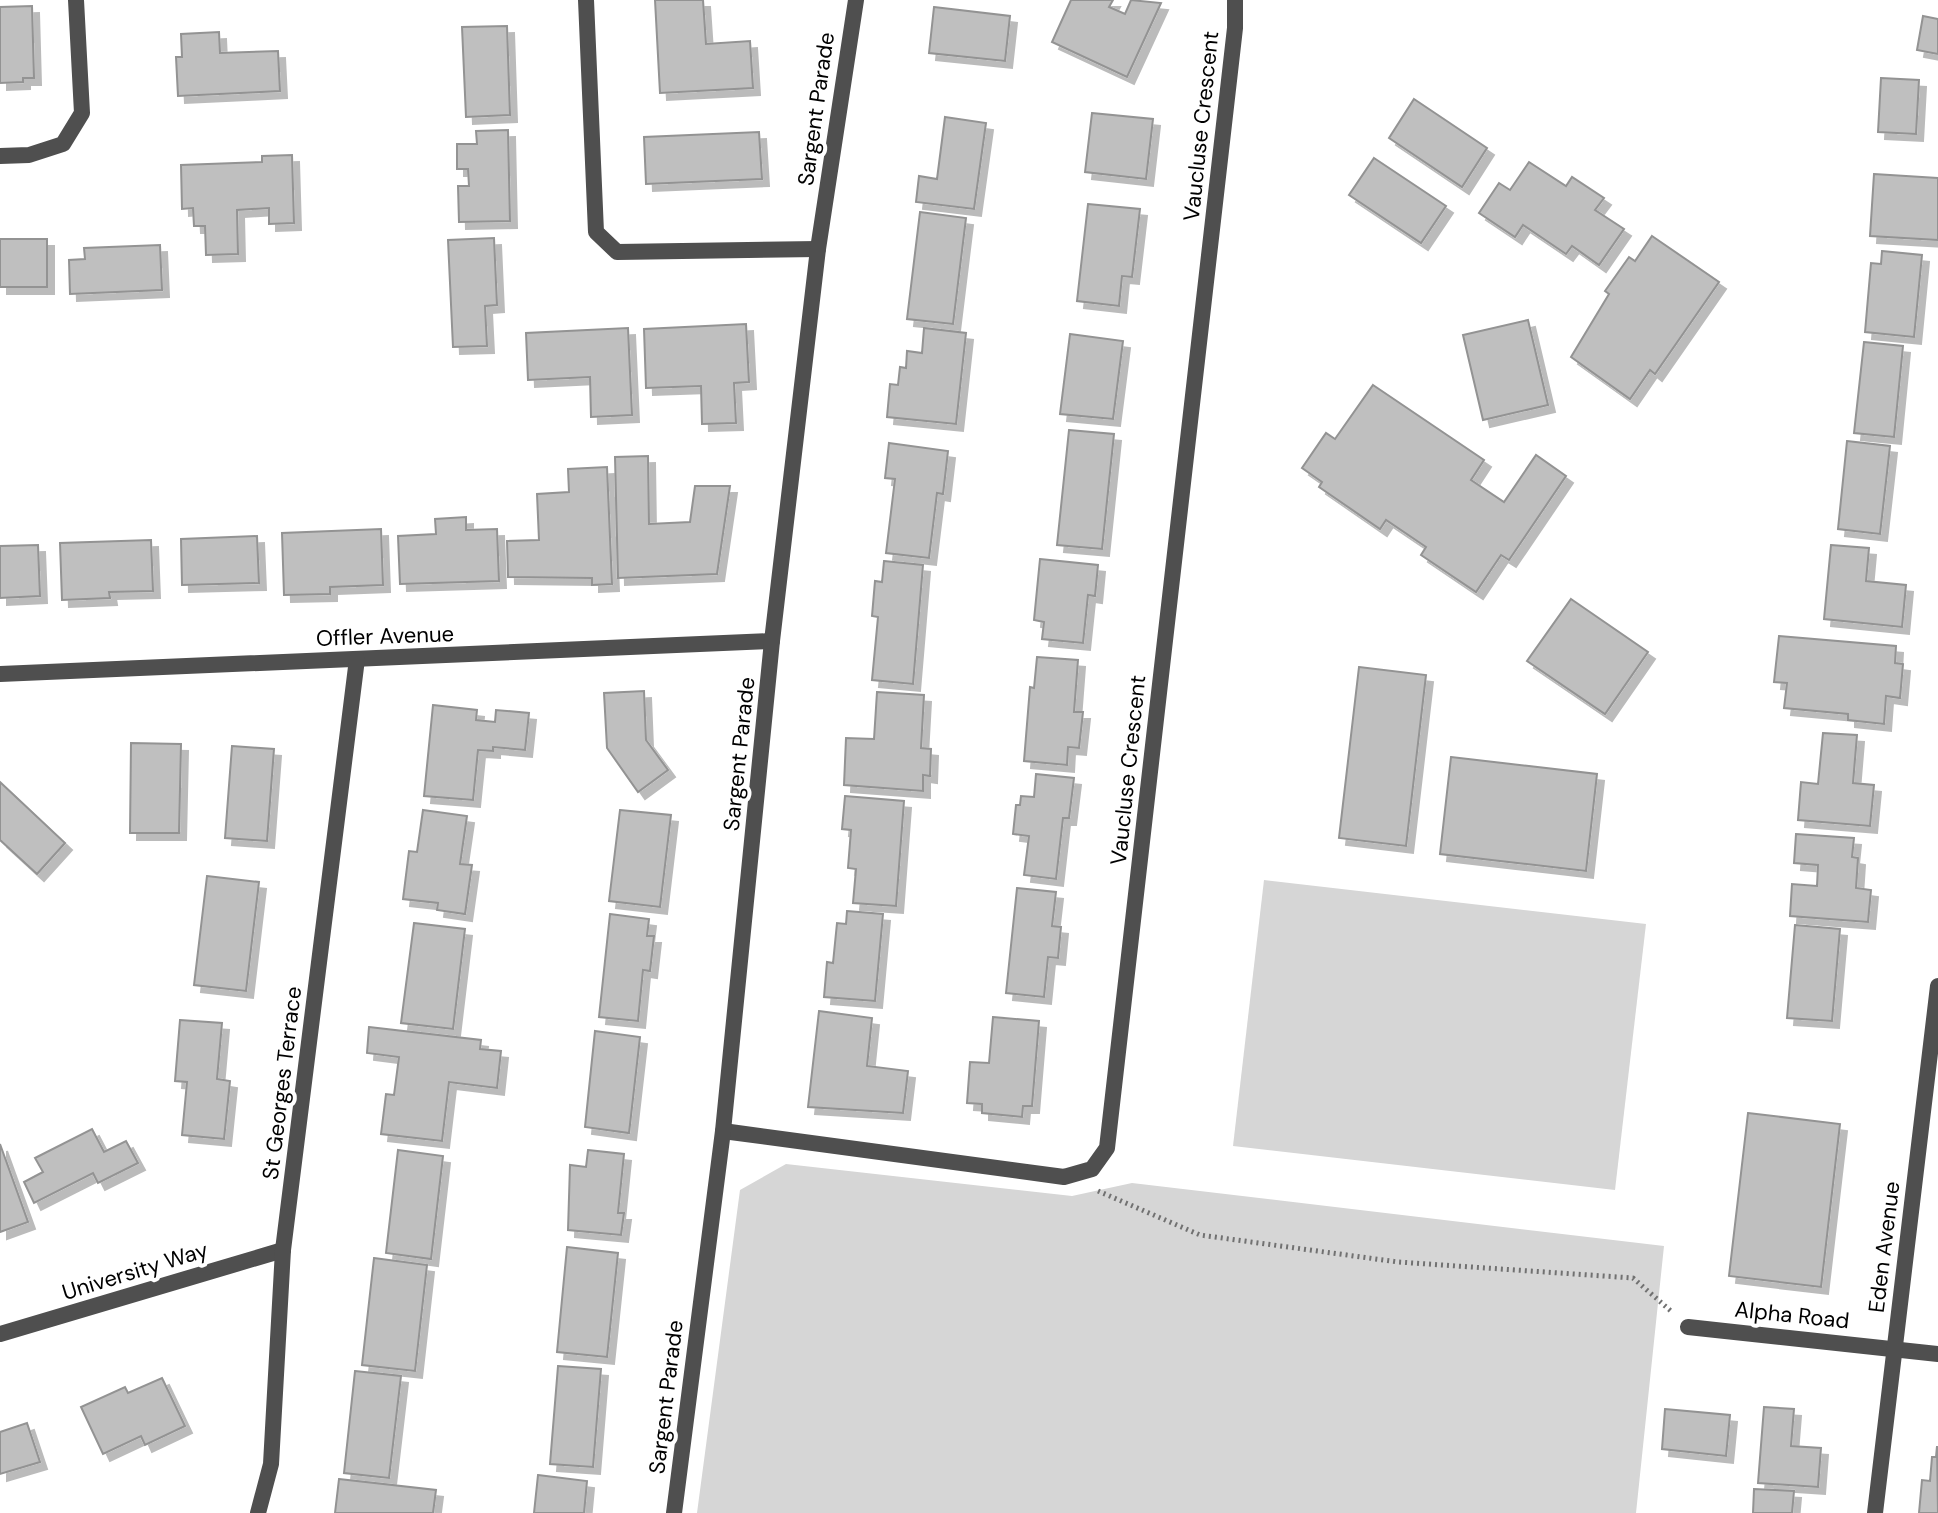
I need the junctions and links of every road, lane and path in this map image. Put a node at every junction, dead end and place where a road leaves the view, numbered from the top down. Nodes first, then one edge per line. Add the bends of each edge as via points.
1 (76, 0) edge
2 (586, 0) edge
3 (856, 0) edge
4 (1235, 0) edge
5 (0, 156) edge
6 (818, 249) junction
7 (772, 641) junction
8 (357, 659) junction
9 (0, 674) edge
10 (1938, 986) edge
11 (723, 1131) junction
12 (1064, 1177) junction
13 (283, 1250) junction
14 (1688, 1327) joint
15 (0, 1334) edge
16 (1894, 1349) junction
17 (1938, 1354) edge
18 (258, 1513) edge
19 (674, 1513) edge
20 (1875, 1513) edge

1 - 5 street via 82,113 63,144 29,155
2 - 6 street via 596,232 617,252
3 - 6 street, Sargent Parade
4 - 12 street, Vaucluse Crescent via 1107,1148 1092,1169
6 - 7 street, Sargent Parade
7 - 8 street, Offler Avenue
7 - 11 street, Sargent Parade
8 - 9 street, Offler Avenue
8 - 13 street, St Georges Terrace
10 - 16 street, Eden Avenue
11 - 12 street
11 - 19 street, Sargent Parade
12 - 14 path via 1200,1235 1398,1262 1633,1278
13 - 15 street, University Way
13 - 18 street, St Georges Terrace via 271,1464
14 - 16 street, Alpha Road
16 - 17 street, Alpha Road
16 - 20 street, Eden Avenue

